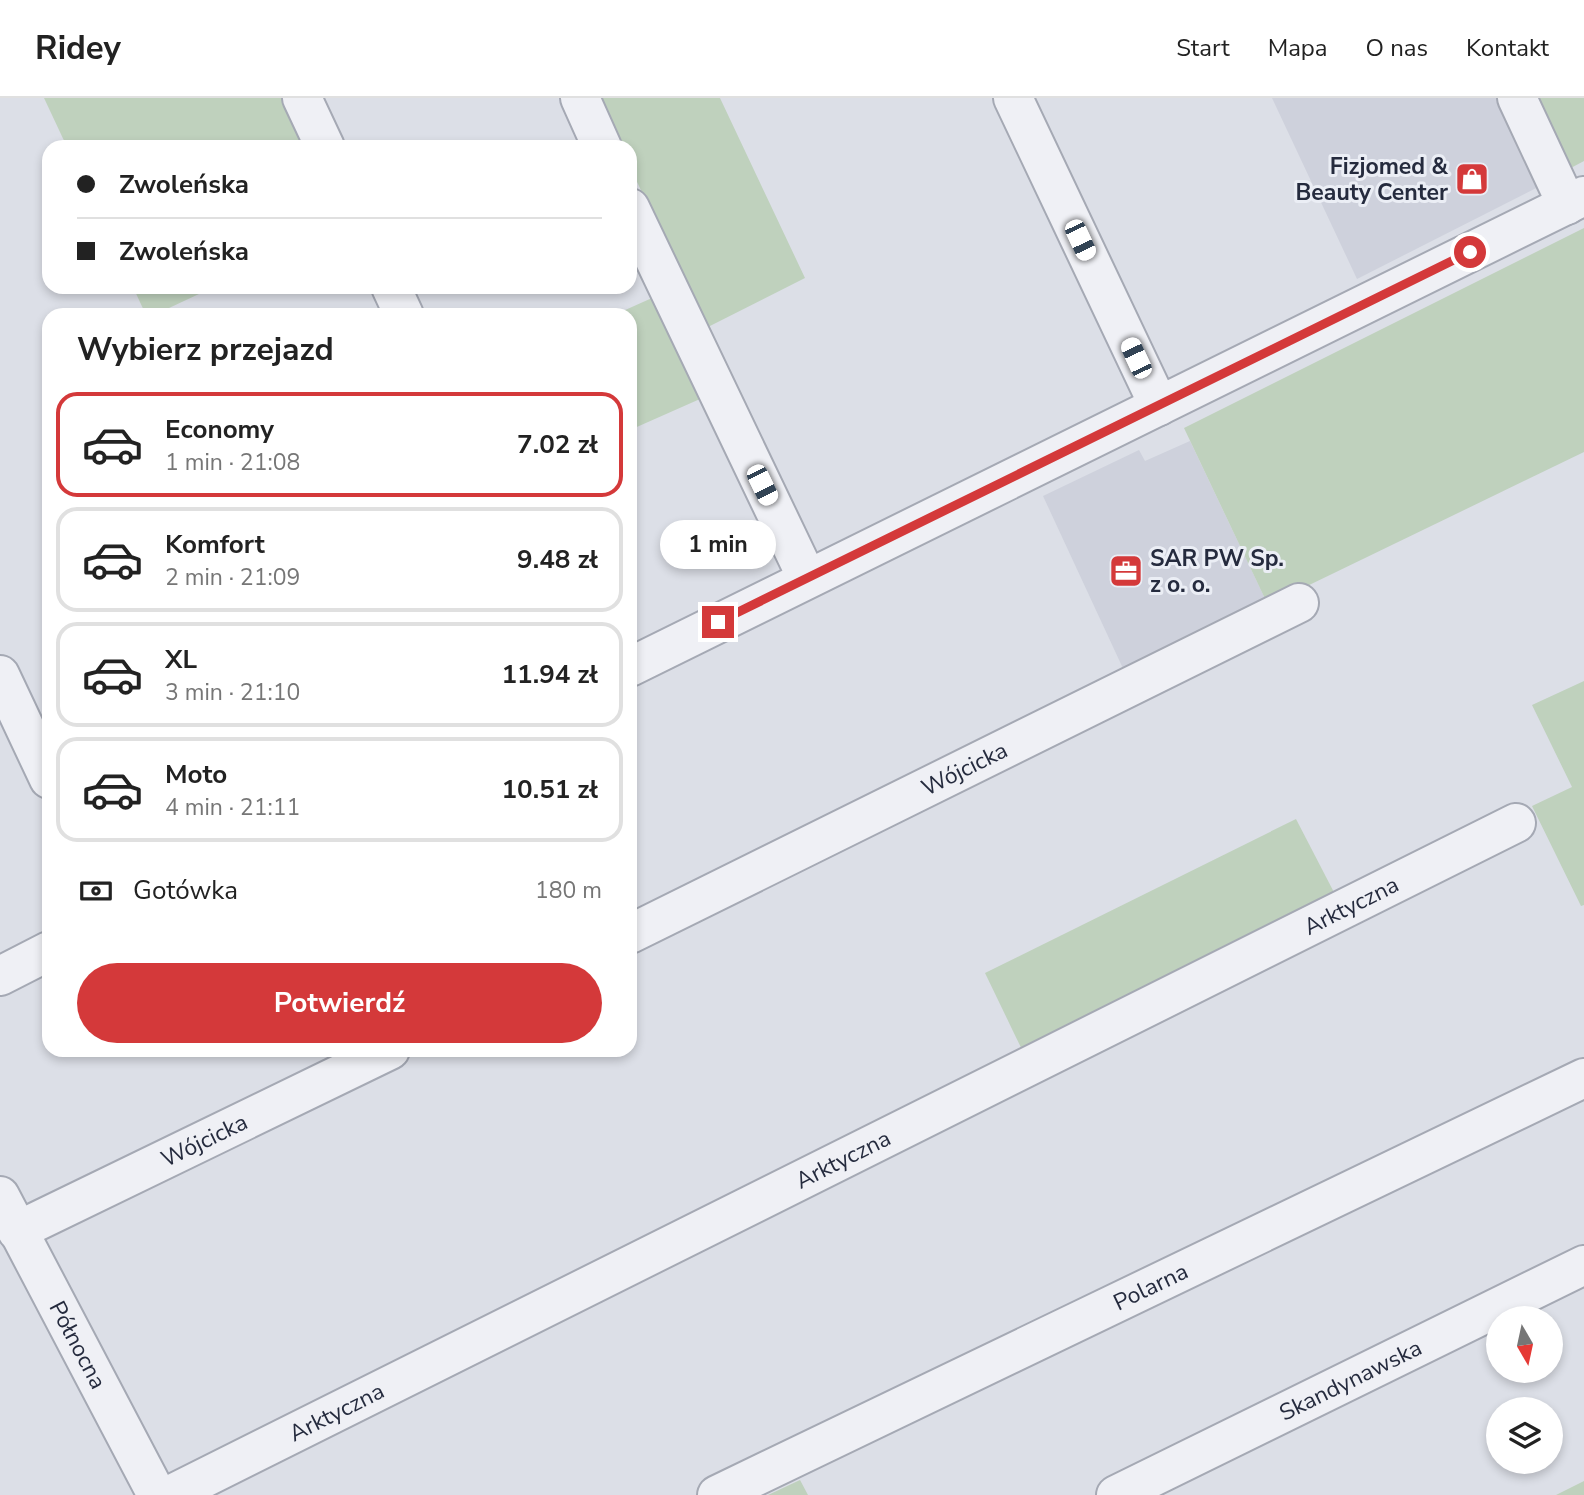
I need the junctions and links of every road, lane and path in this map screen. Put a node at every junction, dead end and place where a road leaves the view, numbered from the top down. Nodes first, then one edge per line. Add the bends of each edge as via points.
1 (302, 98) edge
2 (580, 98) edge
3 (1013, 98) edge
4 (1517, 98) edge
5 (322, 140) edge
6 (599, 140) edge
7 (1575, 200) edge
8 (637, 223) edge
9 (1158, 405) junction
10 (807, 578) junction
11 (1299, 603) dead end
12 (637, 663) edge
13 (0, 675) edge
14 (42, 764) edge
15 (1516, 823) dead end
16 (637, 930) edge
17 (42, 955) edge
18 (0, 976) edge
19 (376, 1057) edge
20 (1584, 1078) edge
21 (0, 1196) edge
22 (17, 1231) junction
23 (1584, 1265) edge
24 (157, 1495) edge
25 (170, 1495) edge
26 (717, 1495) edge
27 (1116, 1495) edge

1 - 5 street
2 - 6 street
3 - 9 street
4 - 7 street
7 - 9 street
8 - 10 street
9 - 10 street
10 - 12 street
11 - 16 street, Wójcicka
13 - 14 street
15 - 25 street, Arktyczna
17 - 18 street
19 - 22 street, Wójcicka
20 - 26 street, Polarna
21 - 22 street, Północna
22 - 24 street, Północna
23 - 27 street, Skandynawska

